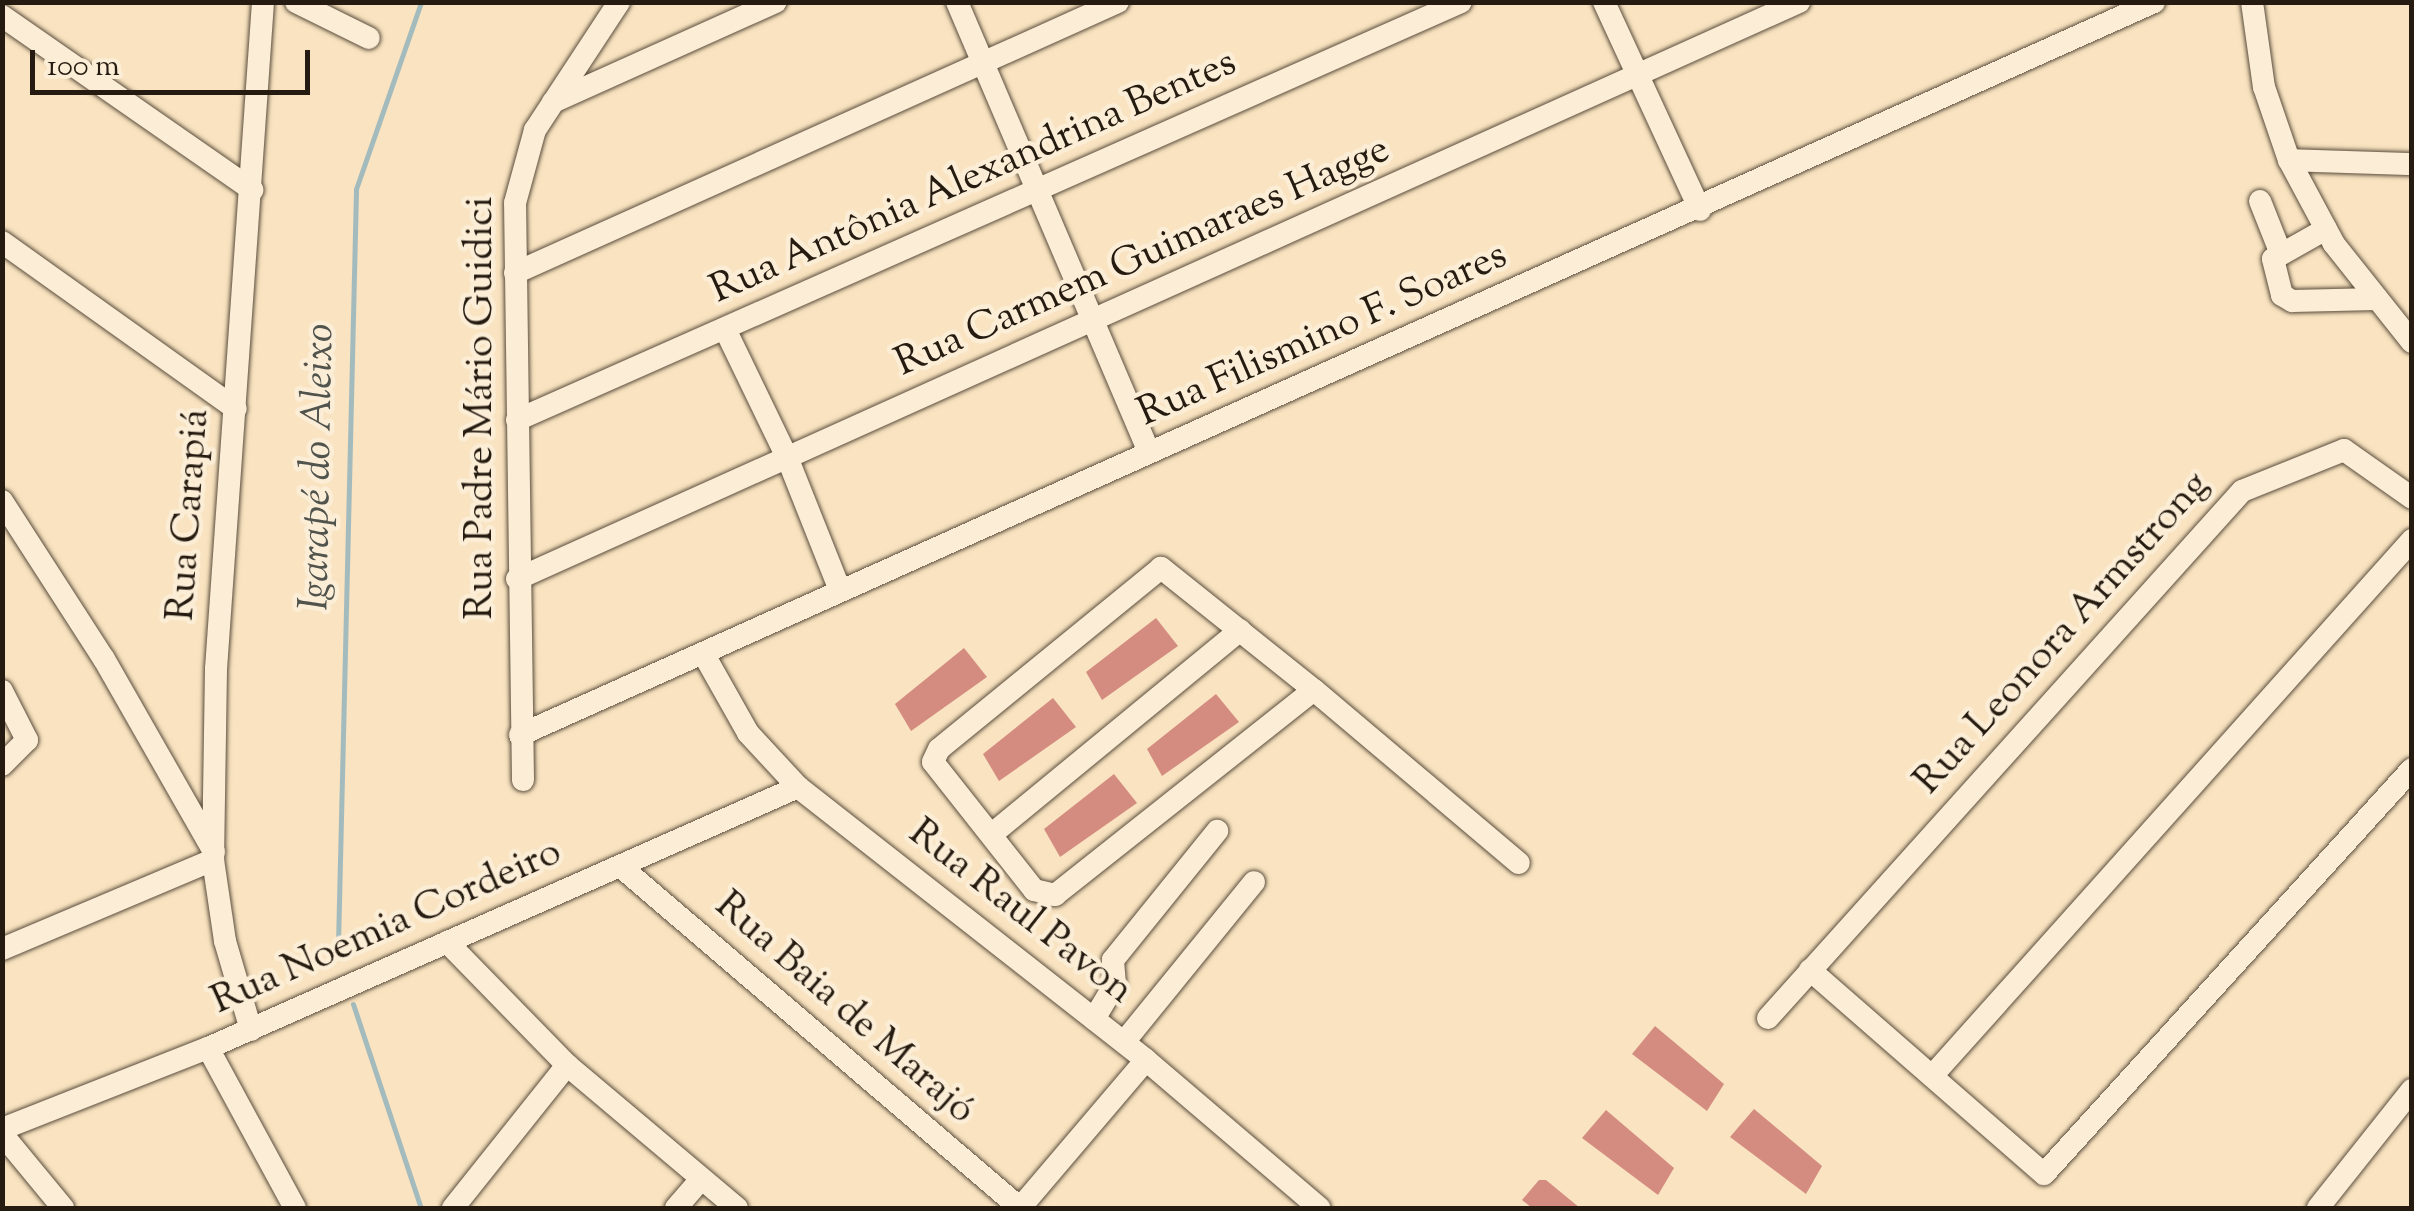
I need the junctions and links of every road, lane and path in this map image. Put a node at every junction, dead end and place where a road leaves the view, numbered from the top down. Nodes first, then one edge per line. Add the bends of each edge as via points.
1 (263, 2) edge
2 (296, 2) edge
3 (619, 2) edge
4 (776, 2) edge
5 (957, 2) edge
6 (1118, 2) edge
7 (1461, 2) edge
8 (1604, 2) edge
9 (1800, 2) edge
10 (2154, 2) edge
11 (2252, 2) edge
12 (2, 16) edge
13 (370, 38) dead end
14 (981, 63) junction
15 (1638, 76) junction
16 (553, 102) junction
17 (2288, 160) junction
18 (2412, 164) edge
19 (252, 190) junction
20 (1038, 190) junction
21 (2260, 201) dead end
22 (1700, 210) junction
23 (2326, 229) junction
24 (2, 242) edge
25 (2281, 254) junction
26 (515, 273) junction
27 (2377, 298) junction
28 (1094, 318) junction
29 (725, 329) junction
30 (2412, 342) edge
31 (236, 409) junction
32 (517, 420) junction
33 (1149, 452) junction
34 (788, 458) junction
35 (2412, 498) edge
36 (2, 502) edge
37 (2412, 540) edge
38 (517, 579) junction
39 (840, 590) junction
40 (1240, 630) junction
41 (703, 652) junction
42 (2, 690) edge
43 (1314, 690) junction
44 (520, 734) junction
45 (2, 765) edge
46 (2412, 768) edge
47 (523, 780) dead end
48 (798, 787) junction
49 (1216, 831) dead end
50 (992, 834) junction
51 (214, 856) junction
52 (1519, 863) dead end
53 (620, 866) junction
54 (1254, 882) dead end
55 (448, 942) junction
56 (2, 950) edge
57 (1810, 970) junction
58 (1768, 1018) dead end
59 (1094, 1019) junction
60 (251, 1030) junction
61 (1124, 1042) junction
62 (208, 1048) junction
63 (1146, 1060) junction
64 (567, 1065) junction
65 (1932, 1076) junction
66 (2412, 1090) edge
67 (2, 1132) edge
68 (702, 1179) junction
69 (63, 1208) edge
70 (295, 1208) edge
71 (453, 1208) edge
72 (676, 1208) edge
73 (737, 1208) edge
74 (1020, 1208) edge
75 (1319, 1208) edge
76 (2318, 1208) edge

1 - 19 street, Rua Carapiá
2 - 13 street
3 - 16 street, Rua Padre Mário Guidici
4 - 16 street
5 - 14 street
6 - 14 street
7 - 20 street, Rua Antônia Alexandrina Bentes
8 - 15 street
9 - 15 street, Rua Carmem Guimaraes Hagge
10 - 22 street, Rua Filismino F. Soares
11 - 17 street via 2264,87
12 - 19 street
14 - 20 street
14 - 26 street
15 - 22 street
15 - 28 street, Rua Carmem Guimaraes Hagge
16 - 26 street, Rua Padre Mário Guidici via 521,169 512,229
17 - 18 street
17 - 23 street
19 - 31 street, Rua Carapiá
20 - 28 street
20 - 29 street, Rua Antônia Alexandrina Bentes
21 - 25 street
22 - 33 street, Rua Filismino F. Soares
23 - 25 street
23 - 27 street
24 - 31 street
25 - 27 street via 2270,266 2272,277 2292,301
26 - 32 street, Rua Padre Mário Guidici
27 - 30 street
28 - 33 street
28 - 34 street, Rua Carmem Guimaraes Hagge
29 - 32 street, Rua Antônia Alexandrina Bentes
29 - 34 street
31 - 51 street, Rua Carapiá via 216,669
32 - 38 street, Rua Padre Mário Guidici
33 - 39 street, Rua Filismino F. Soares
34 - 38 street, Rua Carmem Guimaraes Hagge
34 - 39 street
35 - 57 street, Rua Leonora Armstrong via 2344,450 2242,491
36 - 51 street via 104,659
37 - 65 street
38 - 44 street, Rua Padre Mário Guidici
39 - 41 street, Rua Filismino F. Soares
40 - 43 street
40 - 50 street
40 - 50 street via 1170,570 1146,574 934,756 936,769
41 - 44 street, Rua Filismino F. Soares
41 - 48 street, Rua Raul Pavon via 748,732
42 - 45 street via 26,740
43 - 50 street via 1065,891 1034,890
43 - 52 street
44 - 47 street, Rua Padre Mário Guidici
46 - 65 street via 2051,1171 2033,1169
48 - 53 street, Rua Noemia Cordeiro
48 - 59 street, Rua Raul Pavon
49 - 59 street via 1113,960 1115,984
51 - 56 street
51 - 60 street, Rua Carapiá via 225,941
53 - 55 street, Rua Noemia Cordeiro
53 - 74 street, Rua Baia de Marajó
54 - 61 street
55 - 60 street, Rua Noemia Cordeiro
55 - 64 street
57 - 58 street, Rua Leonora Armstrong
57 - 65 street
59 - 61 street, Rua Raul Pavon
60 - 62 street, Rua Noemia Cordeiro
61 - 63 street, Rua Raul Pavon
62 - 67 street, Rua Noemia Cordeiro
62 - 70 street
63 - 74 street
63 - 75 street, Rua Raul Pavon
64 - 68 street
64 - 71 street
66 - 76 street
67 - 69 street
68 - 72 street
68 - 73 street

